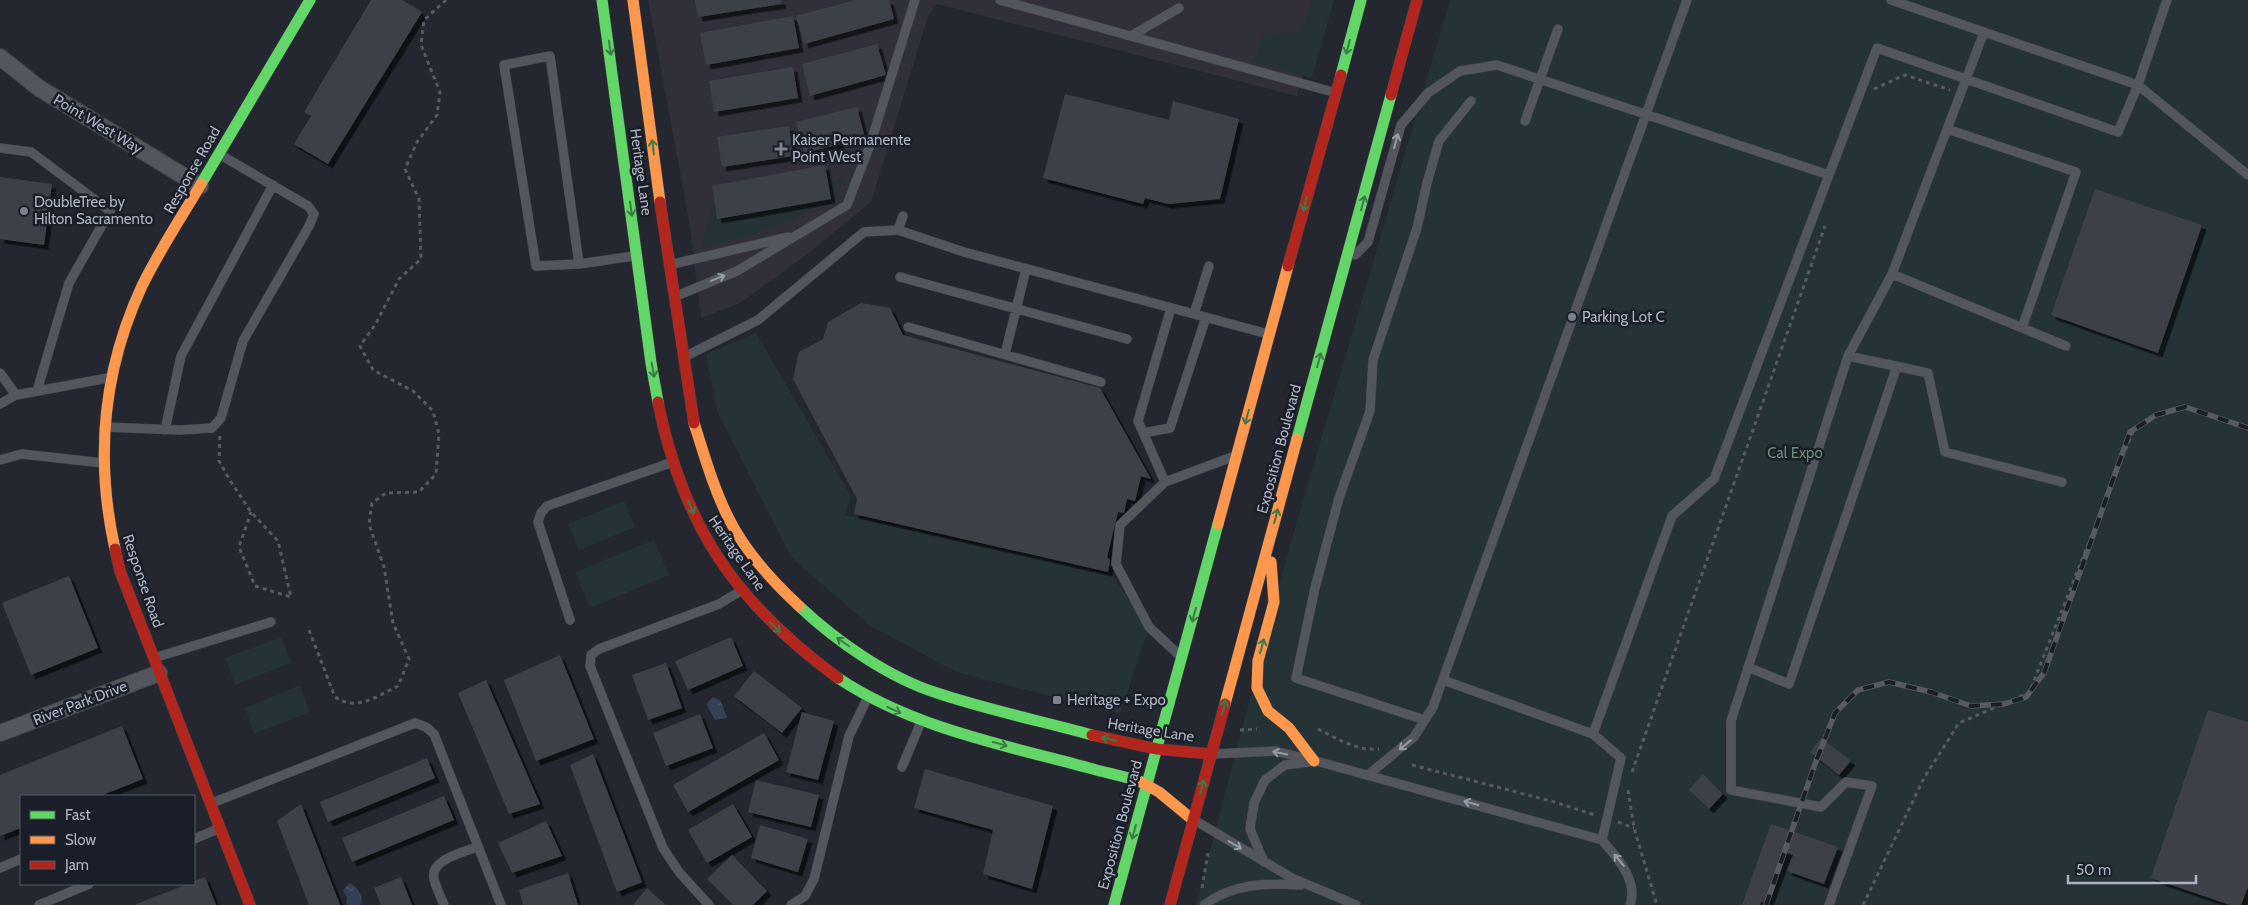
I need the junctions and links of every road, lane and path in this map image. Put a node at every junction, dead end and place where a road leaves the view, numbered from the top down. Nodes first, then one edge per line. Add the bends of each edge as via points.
1 (310, 0) edge
2 (446, 0) edge
3 (602, 0) edge
4 (633, 0) edge
5 (915, 0) edge
6 (1000, 0) edge
7 (1361, 0) edge
8 (1417, 0) edge
9 (1687, 0) edge
10 (1891, 0) edge
11 (2167, 0) edge
12 (1179, 8) dead end
13 (1558, 29) dead end
14 (1984, 32) junction
15 (1131, 36) junction
16 (0, 58) edge
17 (1541, 78) junction
18 (1966, 80) junction
19 (2138, 85) junction
20 (1335, 93) junction
21 (1960, 94) junction
22 (1870, 98) dead end
23 (1471, 101) dead end
24 (1646, 115) junction
25 (1525, 121) dead end
26 (1947, 129) junction
27 (0, 148) edge
28 (219, 154) junction
29 (1828, 175) junction
30 (2248, 175) edge
31 (273, 185) junction
32 (200, 186) junction
33 (903, 216) dead end
34 (1828, 219) dead end
35 (898, 230) junction
36 (798, 234) junction
37 (637, 256) junction
38 (579, 264) junction
39 (1346, 264) junction
40 (668, 265) junction
41 (1209, 266) dead end
42 (1026, 269) junction
43 (1892, 274) junction
44 (900, 277) dead end
45 (673, 297) junction
46 (1016, 308) junction
47 (1171, 308) junction
48 (1194, 314) junction
49 (1206, 317) junction
50 (908, 327) dead end
51 (2022, 328) junction
52 (1269, 334) junction
53 (1127, 339) dead end
54 (2066, 346) dead end
55 (1004, 354) junction
56 (1848, 356) junction
57 (681, 358) junction
58 (1897, 366) junction
59 (0, 373) edge
60 (111, 378) junction
61 (1101, 382) dead end
62 (36, 391) junction
63 (16, 395) junction
64 (0, 404) edge
65 (221, 418) junction
66 (103, 427) junction
67 (2134, 429) dead end
68 (165, 430) junction
69 (1143, 433) junction
70 (1236, 456) junction
71 (0, 460) edge
72 (673, 462) junction
73 (103, 463) junction
74 (1165, 482) junction
75 (2062, 482) dead end
76 (252, 512) junction
77 (1270, 539) junction
78 (743, 590) junction
79 (570, 620) dead end
80 (271, 622) dead end
81 (309, 630) dead end
82 (1182, 658) junction
83 (156, 666) junction
84 (1748, 667) junction
85 (1443, 680) junction
86 (868, 696) junction
87 (1425, 720) junction
88 (921, 722) junction
89 (1316, 728) dead end
90 (1, 729) edge
91 (1593, 734) junction
92 (1157, 749) junction
93 (1387, 749) dead end
94 (1211, 754) junction
95 (1314, 761) junction
96 (1412, 765) dead end
97 (902, 767) dead end
98 (1368, 775) junction
99 (1630, 777) dead end
100 (1147, 785) junction
101 (1627, 787) dead end
102 (210, 804) junction
103 (1607, 819) junction
104 (1193, 820) junction
105 (220, 828) junction
106 (1634, 828) junction
107 (195, 839) edge
108 (1602, 840) junction
109 (478, 847) junction
110 (1209, 850) dead end
111 (20, 859) edge
112 (1264, 862) junction
113 (0, 868) edge
114 (87, 885) edge
115 (1310, 886) junction
116 (1202, 888) dead end
117 (795, 902) edge
118 (38, 905) edge
119 (250, 905) edge
120 (444, 905) edge
121 (501, 905) edge
122 (709, 905) edge
123 (807, 905) edge
124 (1114, 905) edge
125 (1170, 905) edge
126 (1204, 905) edge
127 (1356, 905) edge
128 (1630, 905) edge
129 (1657, 905) edge
130 (1829, 905) edge
131 (1864, 905) edge

1 - 28 main road, Response Road via 300,8
2 - 81 path via 424,20 421,45 440,92 437,115 417,142 404,169 419,199 421,259 399,279 360,346 373,370 413,391 433,411 439,434 436,474 419,492 386,493 372,503 369,524 384,567 393,624 409,659 398,686 364,703 345,704 335,697
3 -> 37 main road, Heritage Lane
40 -> 4 main road, Heritage Lane
5 - 36 lane via 870,145 847,204
6 - 15 lane
7 -> 20 main road, Exposition Boulevard
39 -> 8 main road, Exposition Boulevard
9 - 24 lane
10 - 14 lane
11 - 19 lane
12 - 15 lane
13 - 17 lane
14 - 18 lane
14 - 19 lane
15 - 20 lane
16 - 32 street, Point West Way via 39,88
17 - 24 lane
17 - 25 lane
39 -> 17 lane via 1368,242 1401,125 1428,93 1460,71 1497,65
18 - 19 lane via 2118,132
18 - 21 lane
18 - 29 lane via 1876,48
19 - 30 lane
20 -> 52 main road, Exposition Boulevard
21 - 22 path via 1905,74 1874,89
21 - 26 lane
23 - 87 lane via 1439,141 1418,228 1373,360 1370,411 1339,498 1296,678
24 - 29 lane
24 - 85 lane
26 - 43 lane
26 - 51 lane via 2076,172
27 - 62 lane via 31,152 110,211 69,283
28 - 31 lane
28 - 32 main road, Response Road
29 - 91 lane via 1714,479 1672,516
31 - 65 lane via 308,206 314,214 244,341
31 - 68 lane via 181,356
32 - 60 main road, Response Road via 142,287 126,324
33 - 35 lane
34 - 99 path
35 - 42 lane
35 - 57 lane via 864,232 758,320
36 - 40 lane
45 -> 36 lane via 737,271
37 - 38 lane
37 -> 72 main road, Heritage Lane via 651,363
38 - 38 lane via 550,56 504,65 536,266
77 -> 39 main road, Exposition Boulevard
40 - 45 main road, Heritage Lane
41 - 48 lane
42 - 46 lane
42 - 47 lane
43 - 51 lane
43 - 56 lane
44 - 46 lane
45 - 57 main road, Heritage Lane
46 - 53 lane
46 - 55 lane
47 - 48 lane
47 - 69 lane via 1138,420
48 - 49 lane
49 - 52 lane
49 - 69 lane via 1170,428
50 - 55 lane
51 - 54 lane
52 -> 70 main road, Exposition Boulevard
55 - 61 lane
56 - 58 lane
56 - 84 lane
92 -> 57 main road, Heritage Lane via 936,692 865,658 817,623 757,560 729,520 692,416
58 - 75 lane via 1928,373 1945,452
58 - 84 lane via 1789,684
59 - 63 lane
60 - 62 lane
60 - 66 main road, Response Road
62 - 63 lane
63 - 64 lane
65 - 68 lane via 212,428
65 - 76 path via 219,461 228,480
66 - 68 lane
66 - 73 main road, Response Road
67 - 131 path via 2029,693 1959,723 1924,778
69 - 74 lane
70 - 74 lane
70 -> 82 main road, Exposition Boulevard
71 - 73 lane via 22,454
72 -> 78 main road, Heritage Lane via 701,531
72 - 79 lane via 547,506 541,513 538,522
73 - 83 main road, Response Road via 110,532 120,571
74 - 82 lane via 1120,525 1116,564 1149,627
76 - 76 path via 278,541 291,597 255,586 239,547
94 -> 77 main road, Exposition Boulevard
95 -> 77 main road via 1289,728 1268,711 1257,688 1258,661 1274,602
78 -> 86 main road, Heritage Lane via 797,648
78 - 122 lane via 720,604 599,649 591,655 590,666 663,848 678,872
80 - 83 lane
82 - 92 main road, Exposition Boulevard
83 - 90 street, River Park Drive
83 - 102 main road, Response Road
84 - 130 lane via 1731,721 1731,790 1821,806 1846,782 1872,786
85 - 87 lane
85 - 91 lane
86 -> 88 main road, Heritage Lane
86 - 117 lane via 849,736 814,879 804,896
87 -> 98 lane via 1414,737
88 - 97 lane
88 -> 100 main road, Heritage Lane
89 - 93 path via 1359,748
91 - 103 lane via 1621,758
92 - 94 main road, Heritage Lane
92 - 100 main road, Exposition Boulevard
95 -> 94 lane via 1275,751
104 -> 94 main road, Exposition Boulevard
95 - 98 lane
95 - 112 lane via 1285,765 1265,780 1254,803 1250,829
96 - 103 path
108 -> 98 lane
100 - 104 main road, Heritage Lane
100 -> 124 main road, Exposition Boulevard
101 - 106 path
102 - 105 main road, Response Road
102 - 109 lane via 415,724 434,734
103 - 106 path
103 - 108 lane
104 -> 112 lane
104 - 125 main road, Exposition Boulevard
105 - 107 lane
105 - 119 main road, Response Road
106 - 129 path
128 -> 108 lane via 1633,898 1625,865
109 - 120 lane via 439,864 434,870 433,878
109 - 121 lane
110 - 116 path
111 - 113 lane
112 - 115 lane
114 - 118 lane
115 - 126 lane via 1272,884 1232,889
115 - 127 lane
117 - 123 lane

